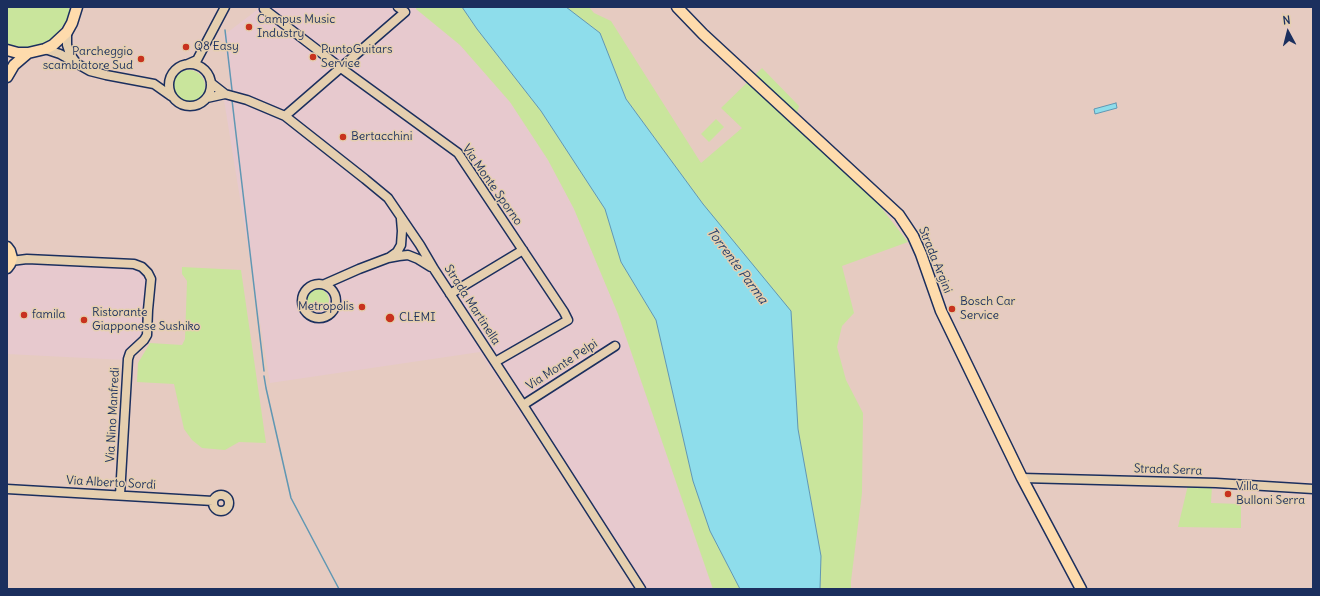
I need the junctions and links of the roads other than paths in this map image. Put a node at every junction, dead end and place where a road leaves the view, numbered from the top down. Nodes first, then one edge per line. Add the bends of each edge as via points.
1 (77, 7) edge
2 (225, 7) edge
3 (398, 7) edge
4 (677, 7) edge
5 (264, 9) dead end
6 (67, 32) junction
7 (204, 46) junction
8 (45, 49) junction
9 (7, 50) edge
10 (28, 53) junction
11 (77, 63) junction
12 (186, 64) junction
13 (341, 68) junction
14 (207, 73) junction
15 (7, 77) edge
16 (170, 78) junction
17 (211, 83) junction
18 (154, 84) junction
19 (225, 94) junction
20 (171, 96) junction
21 (206, 98) junction
22 (285, 116) junction
23 (400, 216) junction
24 (418, 243) junction
25 (401, 245) junction
26 (523, 250) junction
27 (408, 255) junction
28 (9, 257) edge
29 (388, 258) junction
30 (434, 269) junction
31 (338, 279) junction
32 (325, 284) junction
33 (334, 293) junction
34 (450, 294) junction
35 (615, 346) dead end
36 (494, 362) junction
37 (523, 405) junction
38 (1022, 478) junction
39 (7, 489) edge
40 (1313, 489) edge
41 (120, 495) junction
42 (213, 501) dead end
43 (641, 589) edge
44 (1081, 589) edge

1 - 6 main road
2 - 7 street
3 - 13 street via 405,12
4 - 38 main road, Strada Argini via 899,215 913,236 941,311
5 - 13 street, Via Monte Sporno
6 - 8 main road
6 - 11 street via 66,45
7 - 12 street via 197,60
7 - 14 street via 203,60
8 - 10 main road
8 - 11 street, Strada Martinella
9 - 10 main road
10 - 15 main road via 14,65
11 - 18 street, Strada Martinella via 90,71
12 - 14 street via 198,66
12 - 16 street via 176,69
13 - 22 street
13 - 26 street, Via Monte Sporno via 458,153
14 - 17 street
16 - 18 street
16 - 20 street via 168,84
17 - 19 street, Strada Martinella
17 - 21 street
18 - 20 street, Strada Martinella
19 - 21 street, Strada Martinella
19 - 22 street, Strada Martinella
20 - 21 street, Strada Martinella via 182,105 188,106 202,103
22 - 23 street, Strada Martinella via 388,198
23 - 24 street, Strada Martinella
23 - 25 street
24 - 25 street via 407,242
24 - 27 street via 414,251
24 - 30 street, Strada Martinella
25 - 29 street via 397,252
26 - 34 street
26 - 36 street, Via Monte Sporno via 568,320
27 - 29 street
27 - 30 street
28 - 41 street, Via Nino Manfredi via 134,264 142,267 151,279 147,335 130,353 128,359
29 - 31 street
30 - 34 street, Strada Martinella
31 - 32 street
31 - 33 street
32 - 33 street
32 - 33 street via 313,284 305,291 302,301 307,313 317,318 330,314 336,305
34 - 36 street, Strada Martinella
35 - 37 street, Via Monte Pelpi
36 - 37 street, Strada Martinella
37 - 43 street, Strada Martinella
38 - 40 street, Strada Serra via 1216,483
38 - 44 main road, Strada Argini
39 - 41 street, Via Alberto Sordi
41 - 42 street, Via Alberto Sordi

